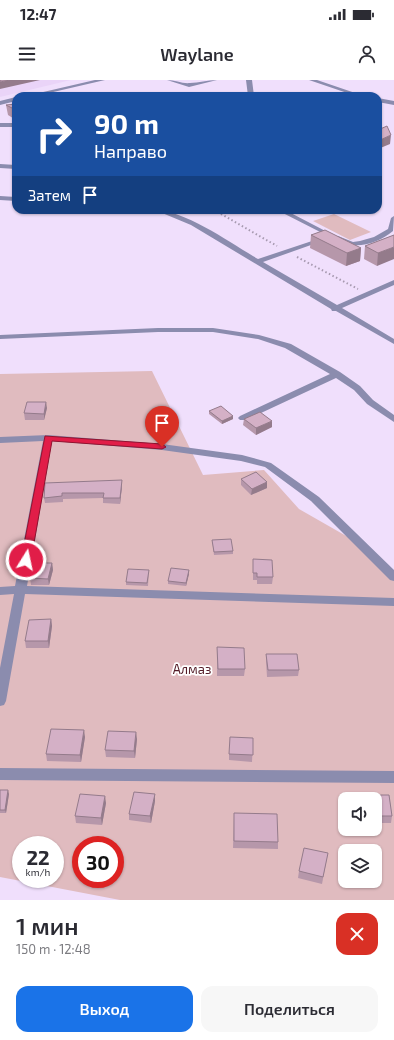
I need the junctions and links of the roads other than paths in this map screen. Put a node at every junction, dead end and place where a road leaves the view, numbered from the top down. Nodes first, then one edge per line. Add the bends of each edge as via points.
1 (102, 80) edge
2 (170, 80) edge
3 (214, 80) edge
4 (249, 80) edge
5 (312, 80) edge
6 (47, 92) edge
7 (250, 92) edge
8 (349, 92) edge
9 (12, 100) edge
10 (382, 101) edge
11 (0, 103) edge
12 (394, 103) edge
13 (12, 125) edge
14 (0, 126) edge
15 (0, 166) edge
16 (12, 166) edge
17 (0, 198) edge
18 (12, 199) edge
19 (168, 214) edge
20 (288, 214) edge
21 (394, 218) edge
22 (386, 235) junction
23 (332, 236) junction
24 (394, 238) edge
25 (257, 262) junction
26 (394, 282) edge
27 (335, 309) junction
28 (0, 337) edge
29 (394, 342) edge
30 (337, 374) junction
31 (243, 418) edge
32 (394, 419) edge
33 (48, 438) junction
34 (0, 440) edge
35 (394, 577) edge
36 (21, 590) junction
37 (0, 591) edge
38 (394, 602) edge
39 (0, 701) edge
40 (0, 774) edge
41 (394, 777) edge

1 - 6 street
2 - 3 street via 189,85
4 - 7 street
5 - 8 street
9 - 11 street
10 - 12 street
13 - 14 street
15 - 16 street
17 - 18 street
19 - 25 street via 193,224
20 - 23 street
21 - 22 street via 393,228
22 - 23 street via 355,244
22 - 24 street
23 - 25 street
25 - 27 street
26 - 27 street
27 - 29 street
28 - 30 street via 213,330 259,337 288,346
30 - 31 street
30 - 32 street
33 - 34 street
33 - 35 street via 162,447 242,458 268,466 315,498
33 - 36 street
36 - 37 street
36 - 38 street
36 - 39 street
40 - 41 street

